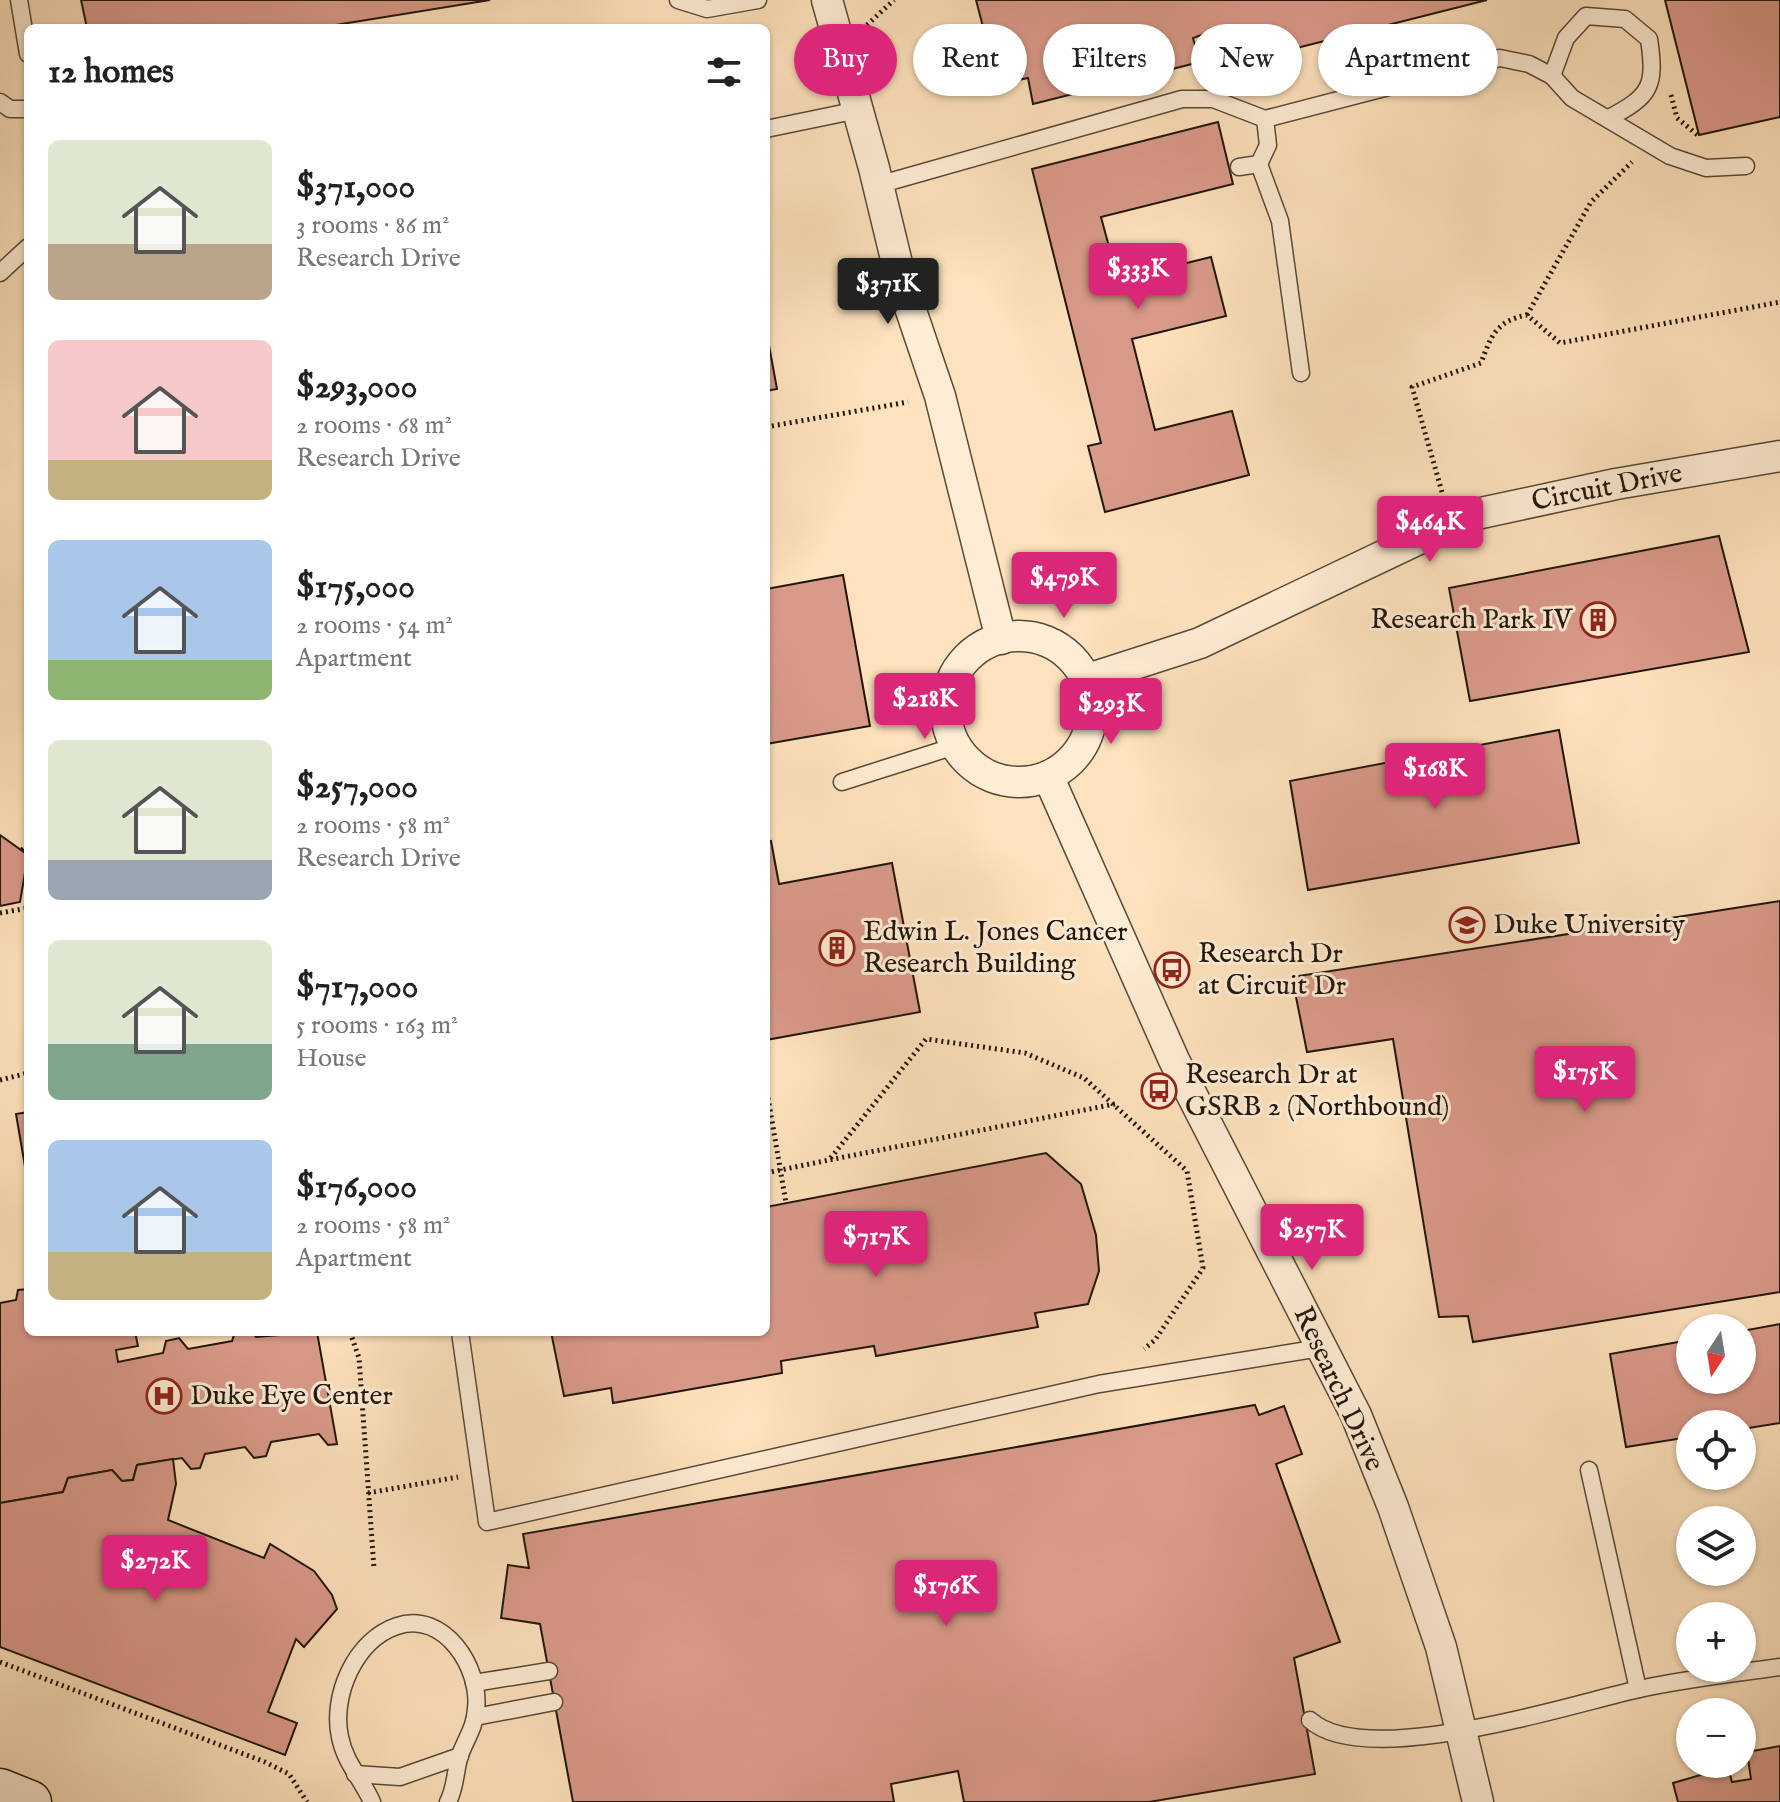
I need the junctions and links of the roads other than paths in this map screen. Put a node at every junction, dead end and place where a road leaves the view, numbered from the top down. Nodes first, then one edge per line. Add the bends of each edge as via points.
1 (19, 0) edge
2 (678, 0) edge
3 (758, 0) edge
4 (827, 0) edge
5 (24, 30) edge
6 (1552, 76) junction
7 (0, 102) edge
8 (24, 109) edge
9 (858, 110) junction
10 (1609, 118) junction
11 (1265, 119) junction
12 (770, 128) edge
13 (1259, 164) junction
14 (1746, 166) road end
15 (1239, 167) dead end
16 (878, 185) junction
17 (24, 251) edge
18 (0, 273) edge
19 (1301, 373) dead end
20 (1780, 456) edge
21 (1001, 639) junction
22 (1085, 680) junction
23 (955, 746) junction
24 (1048, 776) junction
25 (842, 782) dead end
26 (461, 1336) edge
27 (1320, 1348) junction
28 (1589, 1470) dead end
29 (1780, 1667) edge
30 (549, 1671) dead end
31 (474, 1683) junction
32 (1638, 1689) junction
33 (554, 1702) dead end
34 (475, 1717) junction
35 (1310, 1720) dead end
36 (1463, 1729) junction
37 (460, 1756) junction
38 (355, 1774) junction
39 (0, 1790) edge
40 (30, 1802) edge
41 (372, 1802) edge
42 (448, 1802) edge
43 (1478, 1802) edge

1 - 5 lane
2 - 3 lane via 707,9
4 - 9 street
6 - 10 lane via 1572,98
6 - 10 lane via 1566,38 1586,16 1625,19 1649,39 1654,73 1636,103
6 - 11 lane via 1500,58
7 - 8 lane
9 - 12 lane
9 - 16 street
10 - 14 lane via 1650,144 1706,168
11 - 13 lane via 1268,145
11 - 16 lane via 1213,99 1182,99
13 - 15 lane
13 - 19 lane via 1280,221
16 - 21 street via 902,284 940,396
17 - 18 lane
20 - 22 street, Circuit Drive via 1467,516 1200,643
21 - 22 street via 1048,642 1076,663
21 - 23 street via 977,649 954,674 946,720
22 - 24 street via 1092,702 1090,727 1080,751
23 - 24 street via 971,765 1006,781
23 - 25 lane
24 - 27 street, Research Drive via 1174,1060
26 - 27 lane via 487,1522 1099,1384
27 - 36 street, Research Drive via 1356,1415 1393,1507
28 - 32 lane
29 - 32 lane
30 - 31 lane
31 - 34 lane
31 - 38 lane via 454,1642 425,1625 399,1625 379,1635 346,1678 338,1708 342,1746
32 - 36 lane
33 - 34 lane
34 - 37 lane
35 - 36 lane via 1323,1732 1382,1741
36 - 43 street, Research Drive
37 - 38 lane via 400,1777
37 - 42 lane
38 - 41 lane
39 - 40 main road

